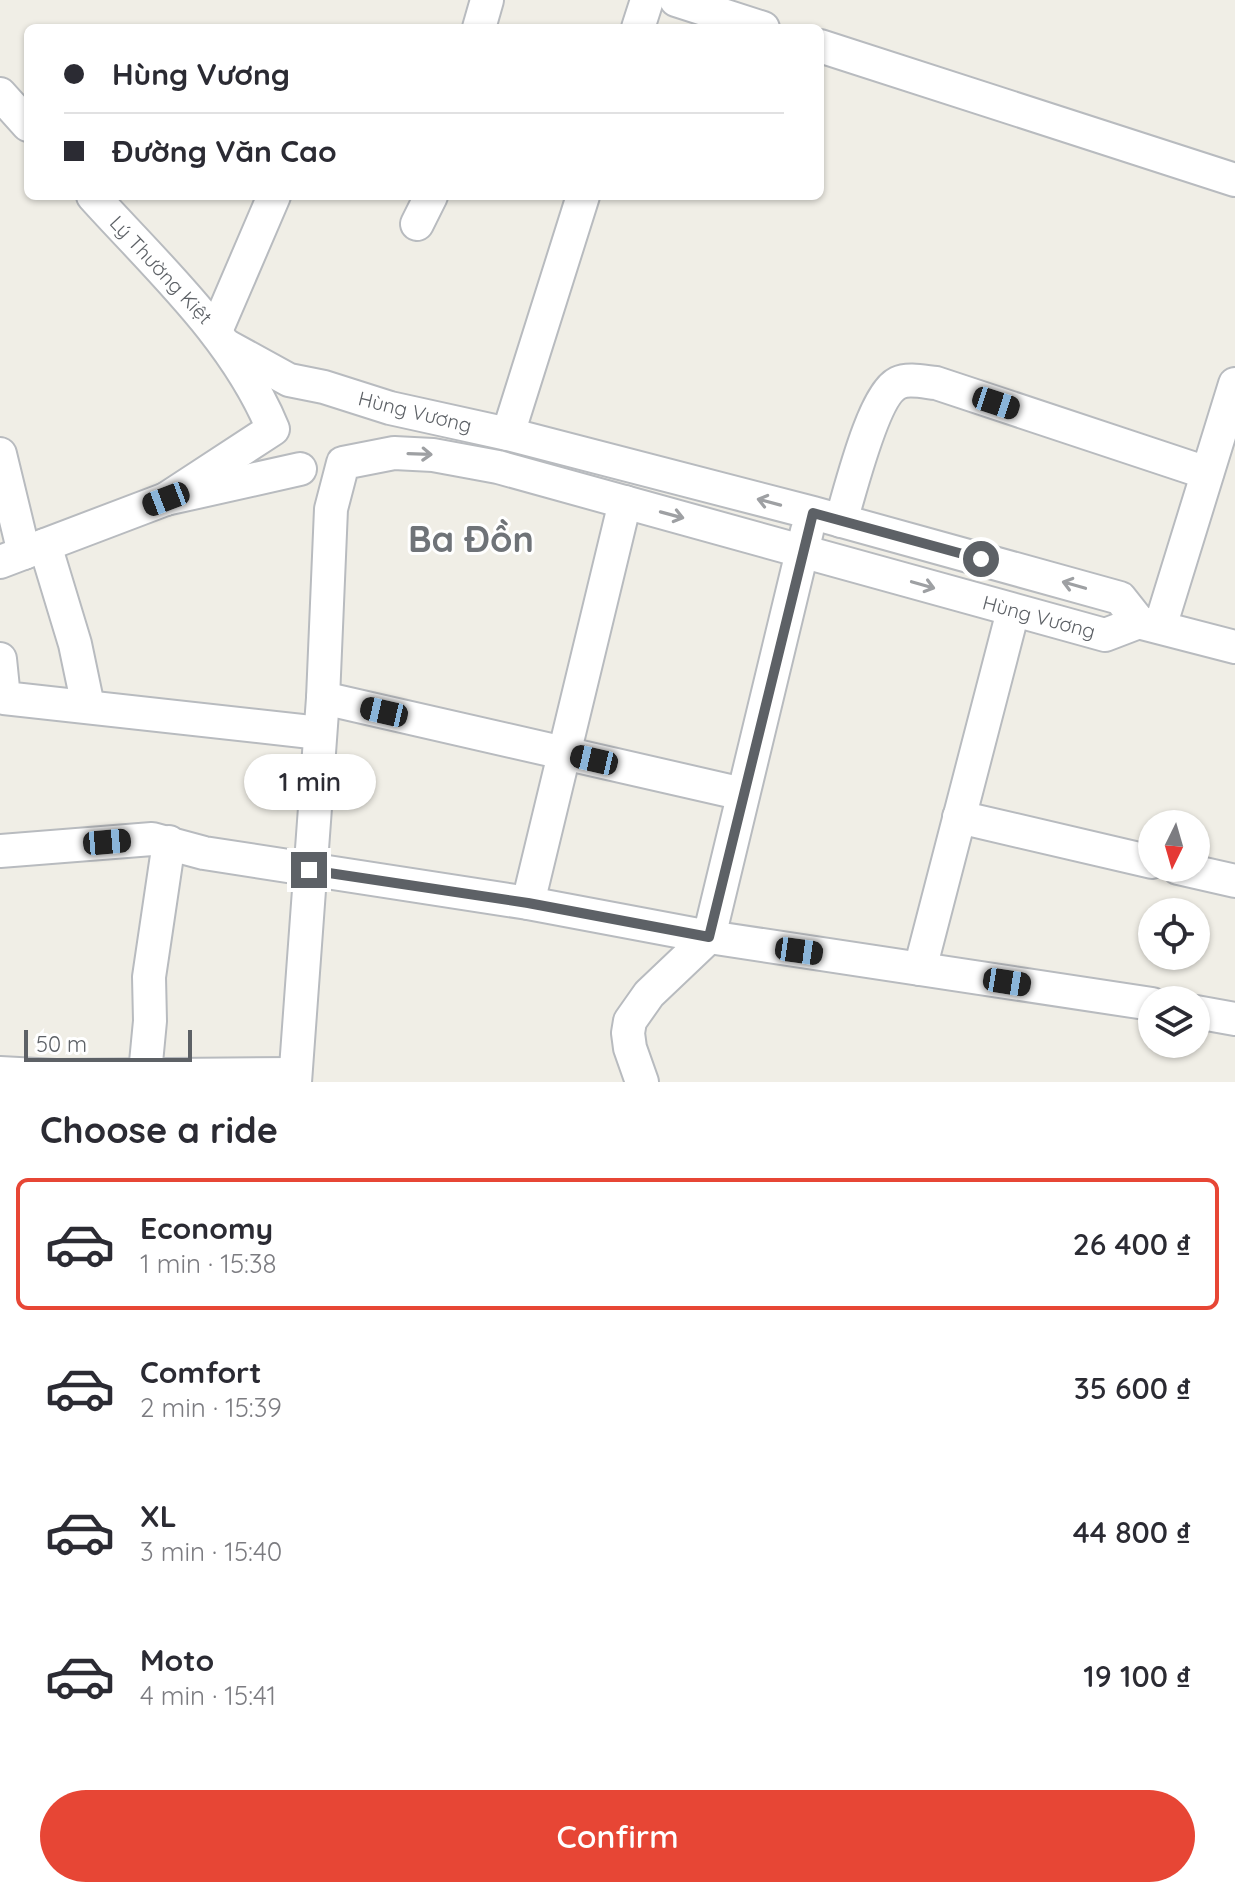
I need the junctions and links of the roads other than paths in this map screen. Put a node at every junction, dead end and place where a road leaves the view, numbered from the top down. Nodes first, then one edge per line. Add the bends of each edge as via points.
1 (487, 0) edge
2 (647, 0) edge
3 (676, 0) edge
4 (480, 24) edge
5 (639, 24) edge
6 (751, 24) edge
7 (824, 47) edge
8 (0, 94) edge
9 (24, 121) edge
10 (1235, 180) edge
11 (97, 200) edge
12 (273, 200) edge
13 (582, 200) edge
14 (221, 338) junction
15 (1235, 384) edge
16 (324, 387) junction
17 (273, 429) junction
18 (508, 434) junction
19 (0, 454) edge
20 (318, 468) junction
21 (1207, 473) junction
22 (166, 499) junction
23 (625, 502) junction
24 (827, 517) junction
25 (801, 550) junction
26 (23, 554) edge
27 (1013, 611) junction
28 (1149, 624) junction
29 (1235, 647) edge
30 (0, 659) edge
31 (323, 698) junction
32 (88, 706) junction
33 (320, 733) junction
34 (564, 753) junction
35 (743, 794) junction
36 (959, 817) junction
37 (169, 842) junction
38 (0, 851) edge
39 (1138, 859) edge
40 (309, 870) junction
41 (1210, 875) edge
42 (1235, 881) edge
43 (528, 903) junction
44 (709, 937) junction
45 (920, 969) junction
46 (1138, 1002) edge
47 (1210, 1015) edge
48 (1235, 1019) edge
49 (0, 1073) edge
50 (145, 1073) junction
51 (295, 1078) edge
52 (642, 1082) edge

1 - 4 street
2 - 5 street
3 - 6 street
7 - 10 street
8 - 9 street
11 - 14 street, Lý Thường Kiệt
12 - 14 street
13 - 18 street
14 - 16 street, Hùng Vương via 289,380
14 - 17 street
15 - 21 street
16 - 17 street via 295,392 276,414
16 - 18 street, Hùng Vương via 390,408
16 - 20 street via 348,400 359,425 352,452
17 - 20 street via 281,453
17 - 22 street
24 -> 18 street, Hùng Vương
19 - 26 street
20 - 22 street, Hùng Vương
20 -> 23 street, Hùng Vương via 394,453 433,455
20 - 31 street via 331,509
21 - 24 street via 936,383 906,381 897,383 877,409
21 - 28 street
22 - 26 street
23 -> 25 street, Hùng Vương
23 - 34 street
24 - 25 street
28 -> 24 street, Hùng Vương via 1120,598
25 -> 27 street, Hùng Vương
25 - 35 street
26 - 32 street via 75,644
27 - 28 street, Hùng Vương via 1105,635
27 - 36 street
28 - 29 street
30 - 32 street via 4,698
31 - 33 street
31 - 34 street
32 - 33 street
33 - 40 street
34 - 35 street
34 - 43 street
35 - 44 street
36 - 39 street
36 - 45 street
37 - 38 street via 126,840
37 - 40 street
37 - 50 street via 149,977
40 - 43 street
40 - 51 street
41 - 42 street
43 - 44 street
44 - 45 street
44 - 52 street via 649,994 630,1021 630,1048
45 - 46 street
47 - 48 street
49 - 50 street
50 - 51 street

